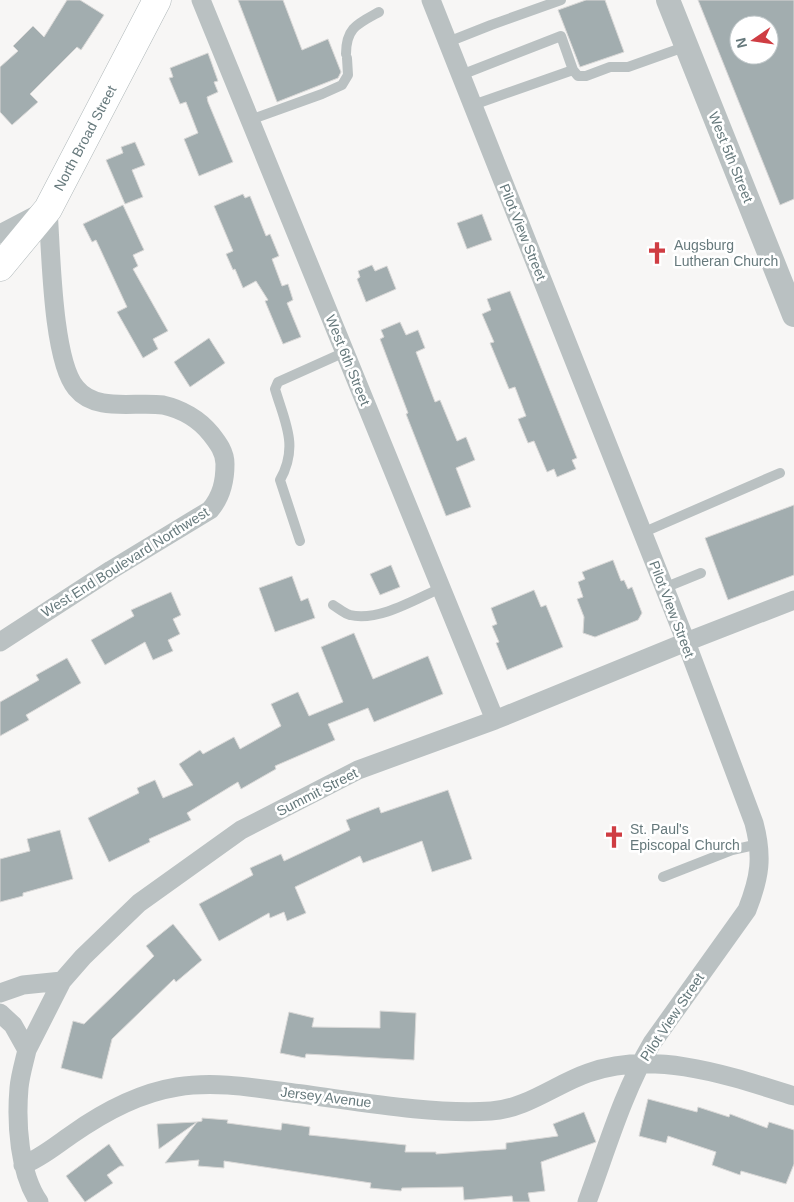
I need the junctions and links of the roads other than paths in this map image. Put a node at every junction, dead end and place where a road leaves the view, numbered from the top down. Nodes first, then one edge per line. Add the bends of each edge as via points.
1 (157, 0) edge
2 (201, 0) edge
3 (431, 0) edge
4 (561, 0) edge
5 (668, 0) edge
6 (379, 12) dead end
7 (448, 42) junction
8 (687, 46) junction
9 (573, 70) junction
10 (460, 75) junction
11 (472, 105) junction
12 (250, 120) junction
13 (48, 209) junction
14 (0, 234) edge
15 (0, 267) edge
16 (794, 315) edge
17 (345, 352) junction
18 (780, 473) dead end
19 (642, 533) junction
20 (300, 541) dead end
21 (701, 573) dead end
22 (441, 588) junction
23 (664, 588) junction
24 (794, 600) edge
25 (333, 605) dead end
26 (0, 642) edge
27 (686, 642) junction
28 (495, 720) junction
29 (759, 844) junction
30 (663, 877) dead end
31 (62, 981) junction
32 (0, 993) edge
33 (0, 1013) edge
34 (27, 1050) junction
35 (640, 1064) junction
36 (794, 1096) edge
37 (23, 1165) junction
38 (39, 1202) edge
39 (587, 1202) edge

1 - 13 main road, North Broad Street
2 - 12 street, West 6th Street
3 - 7 street, Pilot View Street
4 - 7 lane
5 - 8 street, West 5th Street
6 - 12 lane via 357,24 346,40 348,75 342,85
7 - 10 street, Pilot View Street
8 - 9 lane via 628,67 610,67 586,76 578,76
8 - 16 street, West 5th Street
9 - 10 lane via 561,36
9 - 11 lane
10 - 11 street, Pilot View Street
11 - 19 street, Pilot View Street
12 - 17 street, West 6th Street
13 - 14 street
13 - 15 main road, North Broad Street
13 - 26 street, West End Boulevard Northwest via 56,322 65,365 76,389 91,400 162,405 194,418 219,444 225,460 225,479 220,496 210,510
17 - 20 lane via 278,382 275,389 291,442 288,467 280,480
17 - 22 street, West 6th Street
18 - 19 lane
19 - 23 street, Pilot View Street
21 - 23 lane
22 - 25 lane via 373,616 350,615
22 - 28 street, West 6th Street
23 - 27 street, Pilot View Street
24 - 27 street, Summit Street
27 - 28 street, Summit Street
27 - 29 street, Pilot View Street
28 - 31 street, Summit Street via 358,770 241,830 139,903
29 - 30 lane via 732,850
29 - 35 street, Pilot View Street via 760,863 755,891 747,910
31 - 32 street via 23,985
31 - 34 street, Summit Street
33 - 34 street via 13,1025
34 - 37 street, Summit Street via 19,1088
35 - 36 street, Jersey Avenue via 705,1070
35 - 37 street, Jersey Avenue via 590,1072 525,1103 492,1111 440,1110 246,1087 202,1084 176,1087 142,1096 109,1111 36,1160
35 - 39 street, Pilot View Street
37 - 38 street, Summit Street

